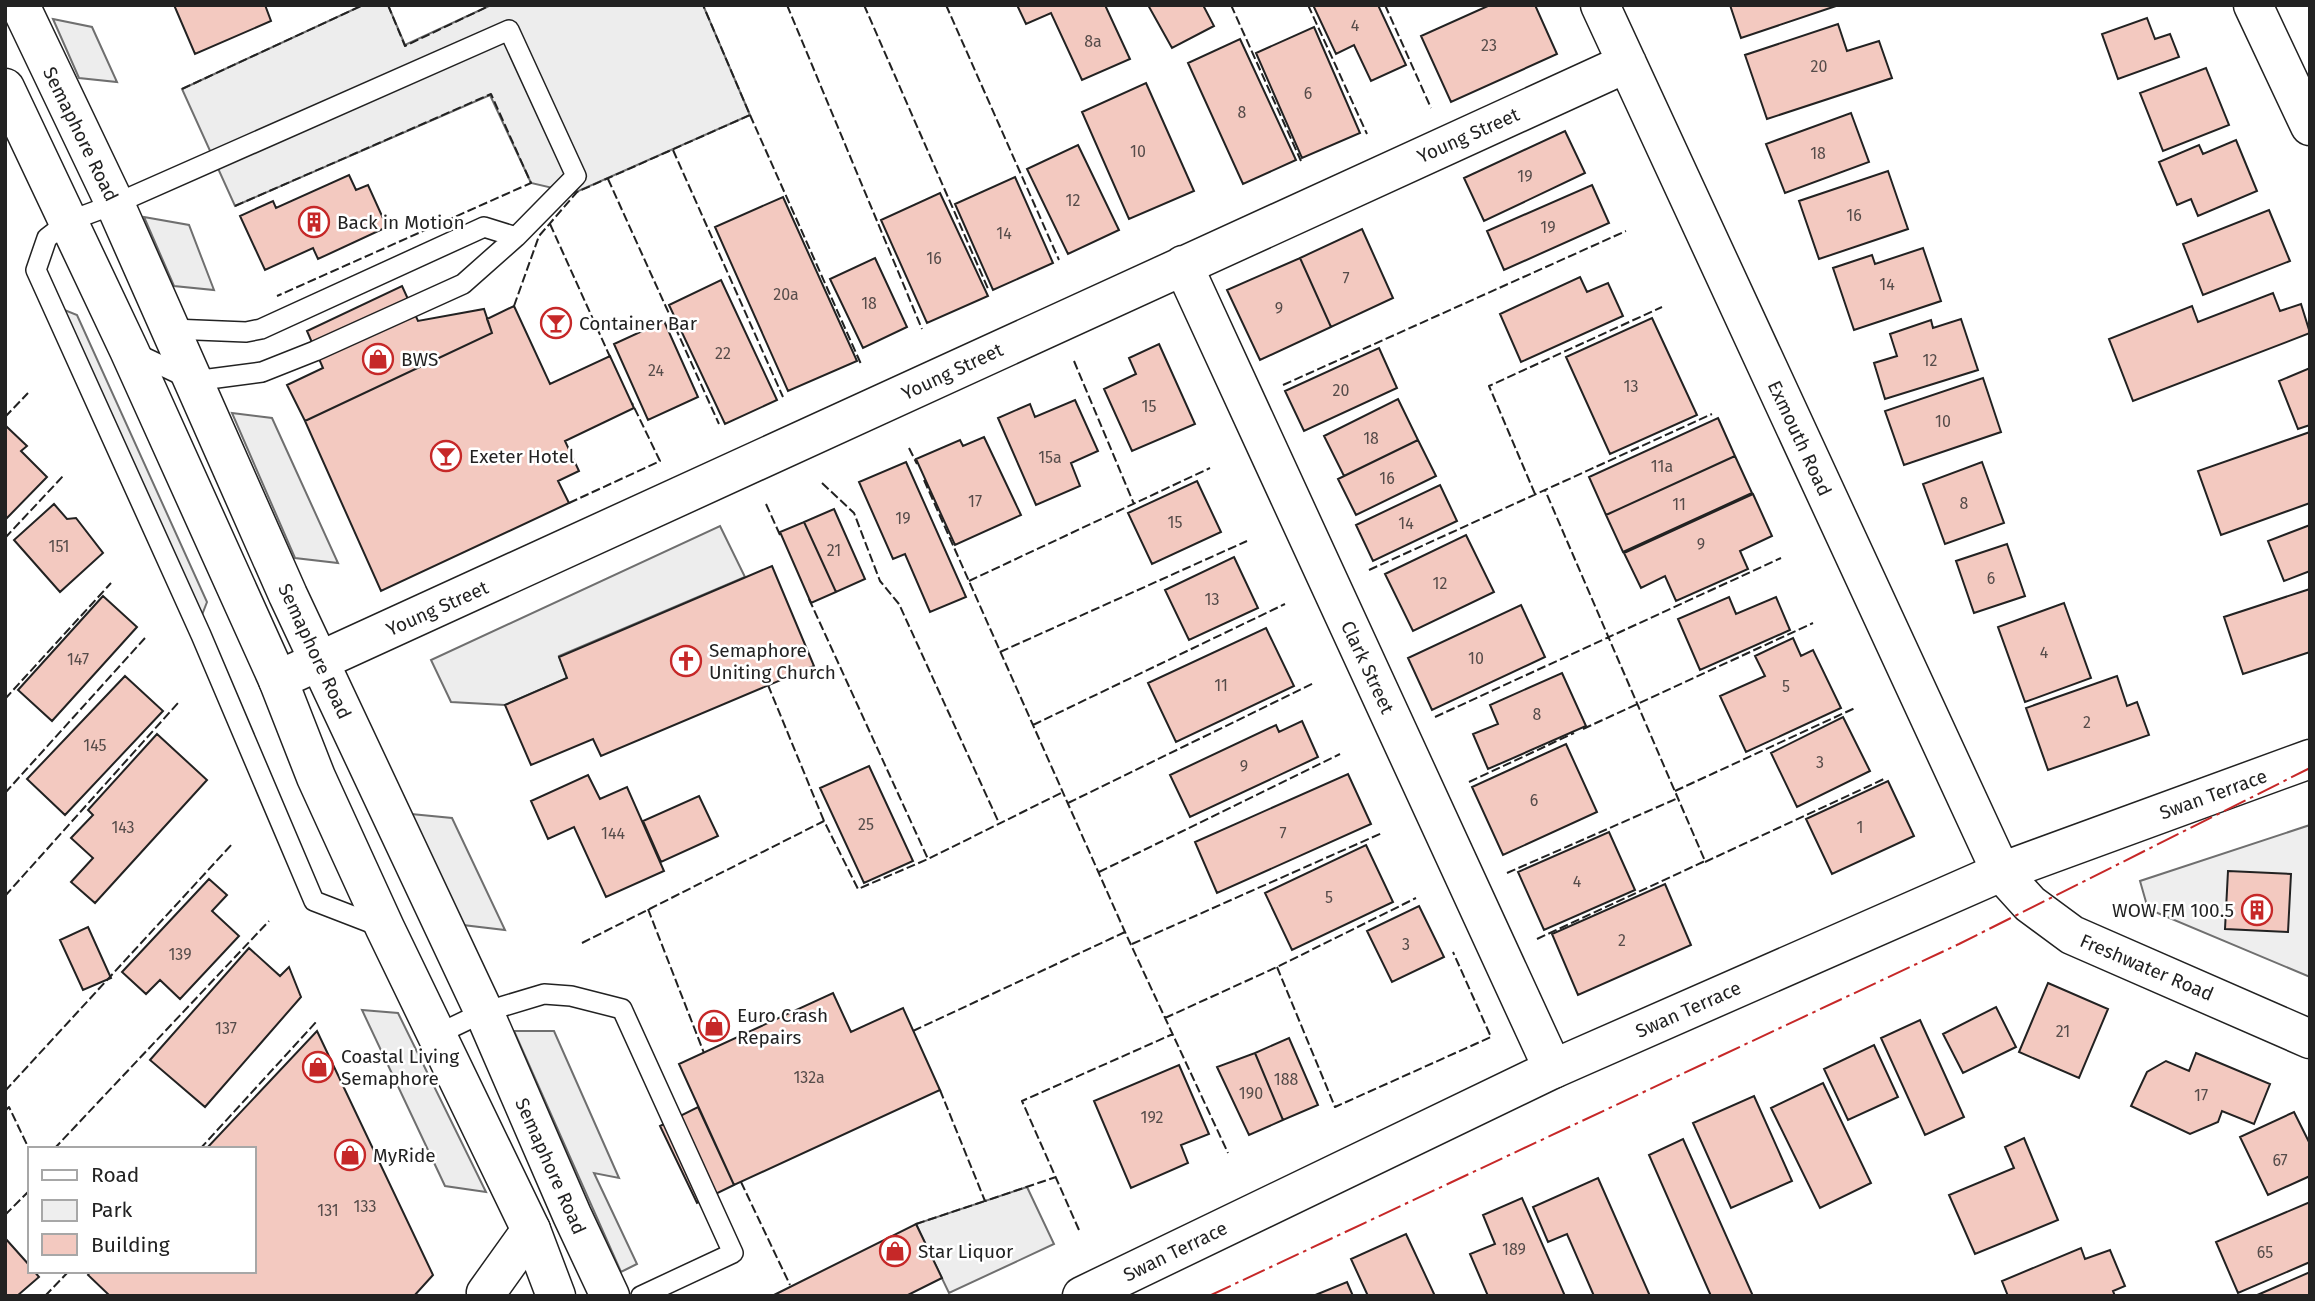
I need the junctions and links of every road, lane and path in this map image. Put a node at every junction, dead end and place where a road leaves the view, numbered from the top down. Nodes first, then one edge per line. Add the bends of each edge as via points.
1 (20, 5) edge
2 (1600, 5) edge
3 (2253, 5) edge
4 (1627, 64) junction
5 (5, 88) edge
6 (2310, 126) edge
7 (115, 204) junction
8 (69, 221) junction
9 (516, 237) junction
10 (1183, 265) junction
11 (172, 329) junction
12 (129, 350) junction
13 (194, 381) junction
14 (321, 662) junction
15 (278, 680) junction
16 (2310, 759) edge
17 (2001, 872) junction
18 (385, 928) junction
19 (484, 1012) junction
20 (436, 1035) junction
21 (2310, 1039) edge
22 (1553, 1069) junction
23 (572, 1215) junction
24 (531, 1230) junction
25 (486, 1296) edge
26 (556, 1296) edge
27 (564, 1296) edge
28 (610, 1296) edge
29 (641, 1296) edge
30 (1082, 1296) edge

1 - 7 street, Semaphore Road
2 - 4 street, Exmouth Road
3 - 6 street
4 - 10 street, Young Street
4 - 17 street, Exmouth Road
5 - 8 street
7 - 8 lane
7 - 9 lane via 509,30 576,176
7 - 11 street, Semaphore Road
8 - 12 street
8 - 18 lane via 47,238 36,270 201,635 314,901
9 - 11 lane via 484,227 261,329
9 - 13 lane via 463,284 316,351 262,372
10 - 14 street, Young Street
10 - 22 street, Clark Street
11 - 13 street, Semaphore Road
12 - 13 lane
12 - 15 street
13 - 14 street, Semaphore Road
14 - 15 street, Young Street
14 - 19 street, Semaphore Road
15 - 18 street via 316,777
16 - 17 street, Swan Terrace
17 - 21 street, Freshwater Road via 2030,904 2072,935
17 - 22 street, Swan Terrace
18 - 20 street
19 - 20 lane
19 - 23 street, Semaphore Road
19 - 29 lane via 544,993 622,1009 733,1253
20 - 24 street
22 - 30 street, Swan Terrace
23 - 27 street
23 - 28 street, Semaphore Road
24 - 25 street
24 - 26 street

